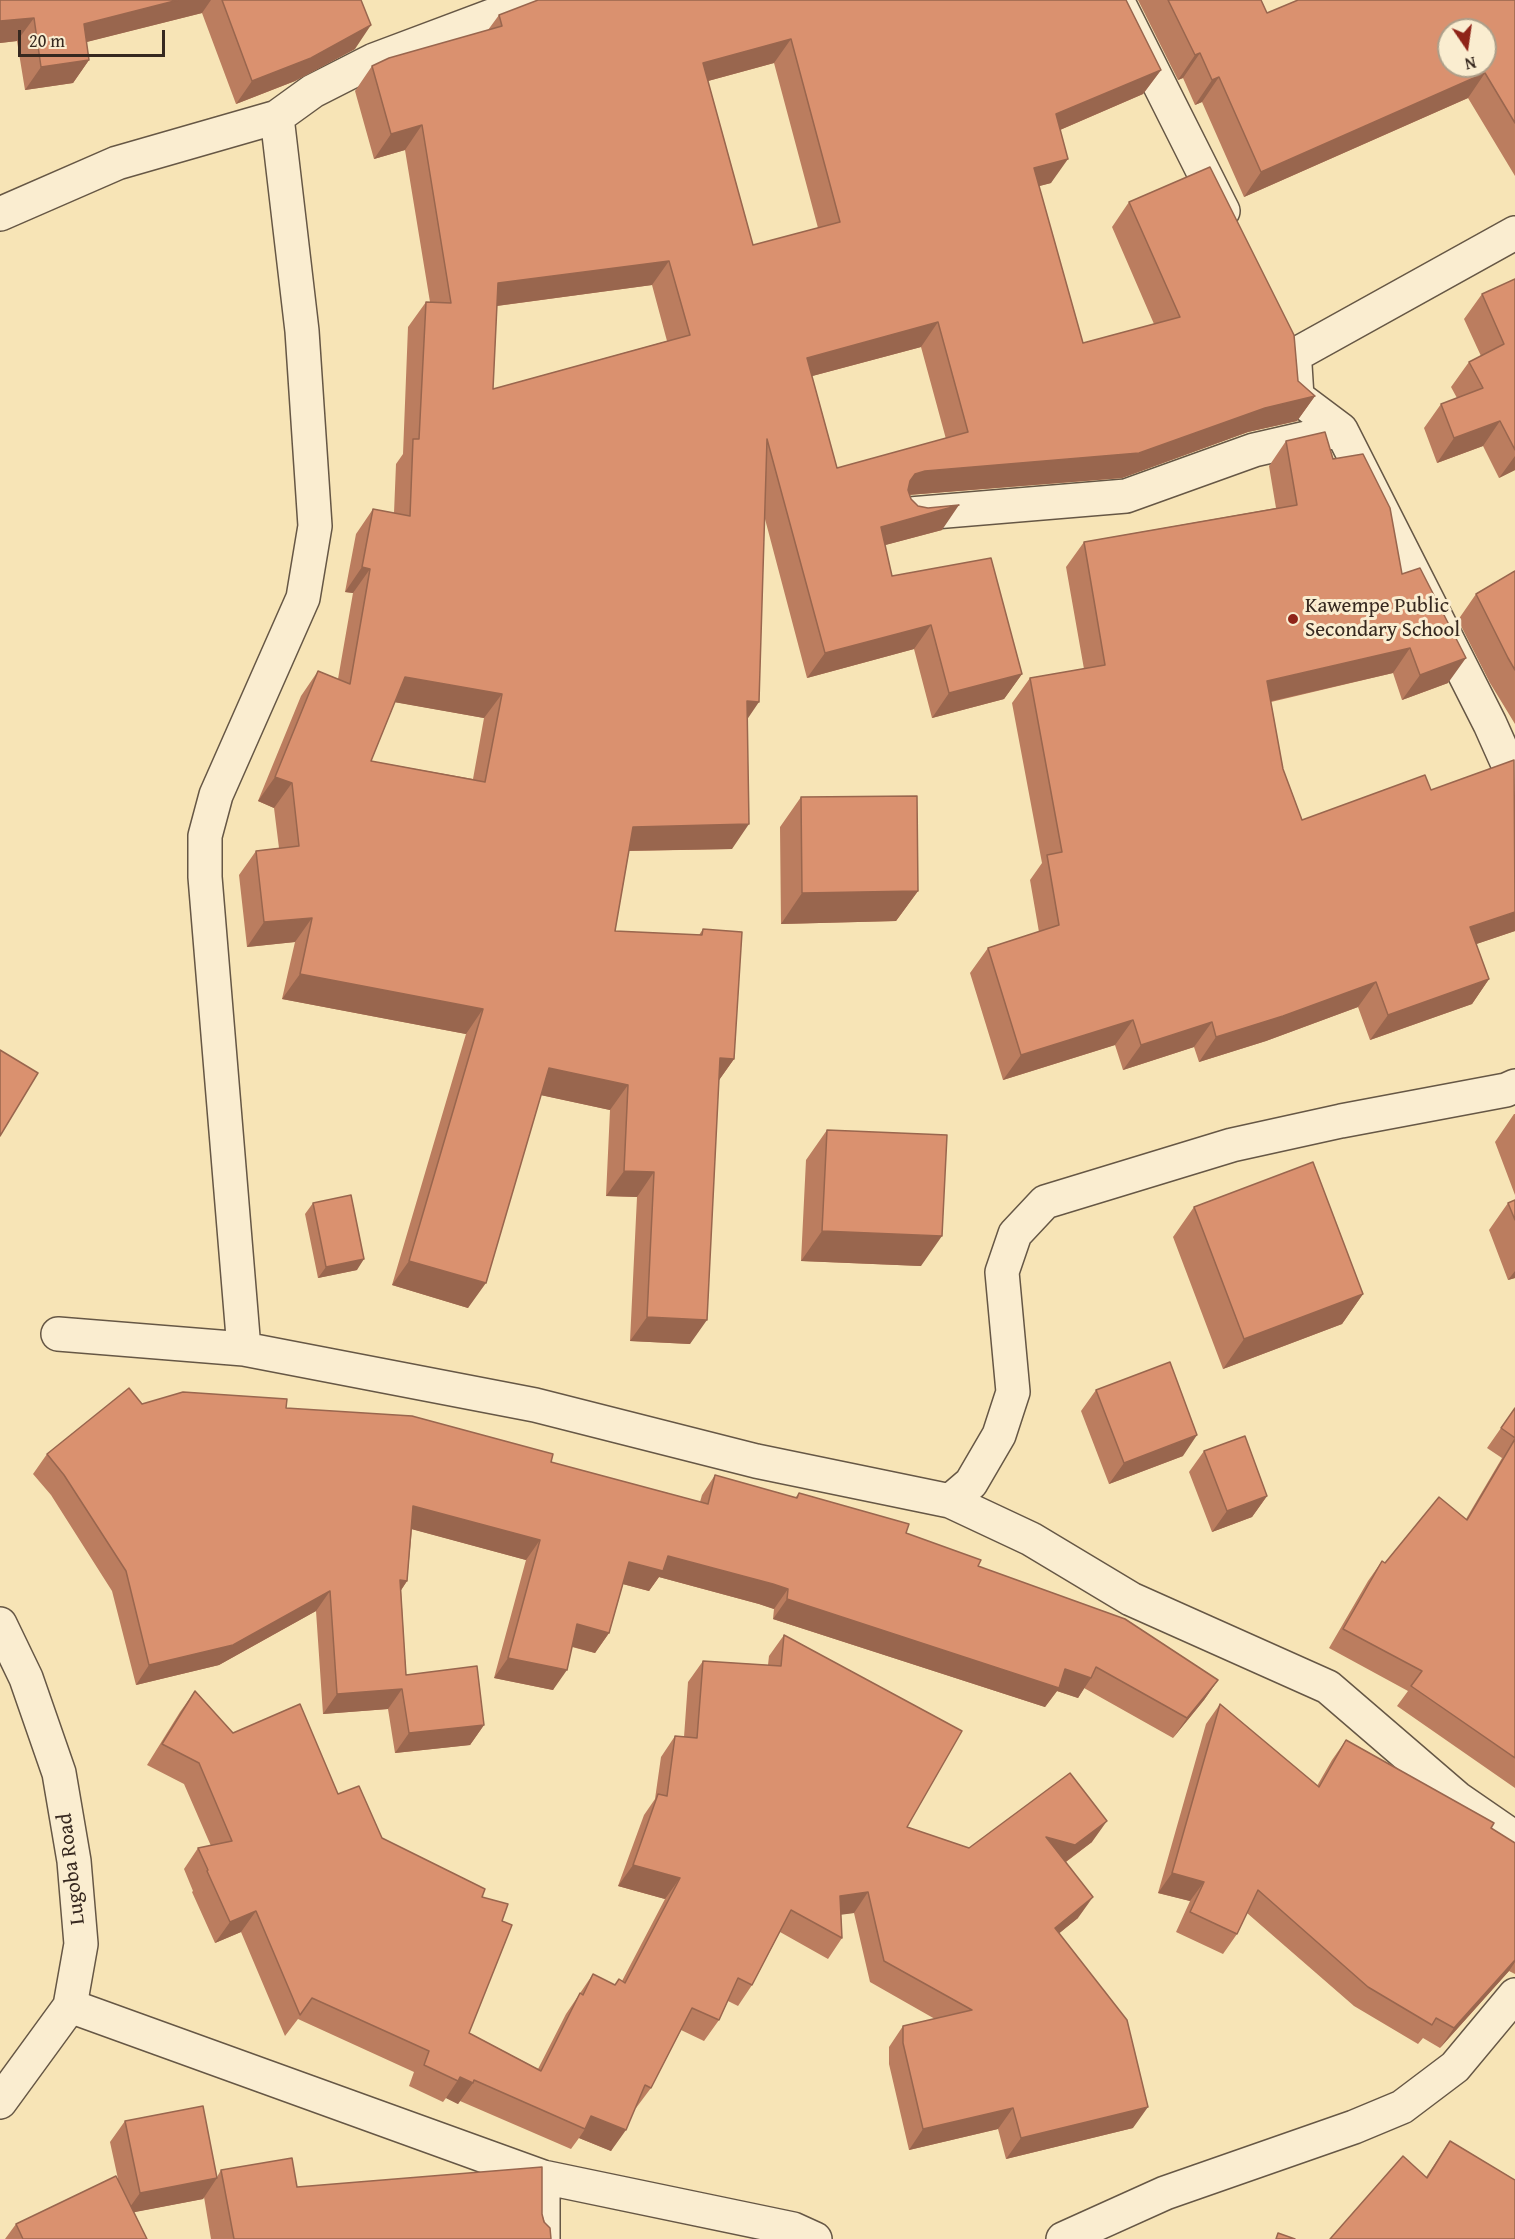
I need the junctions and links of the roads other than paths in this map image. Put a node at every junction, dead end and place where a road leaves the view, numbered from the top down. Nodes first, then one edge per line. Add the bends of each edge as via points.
1 (534, 0) edge
2 (1117, 0) edge
3 (277, 117) junction
4 (0, 214) edge
5 (1515, 233) edge
6 (1237, 240) edge
7 (1279, 324) edge
8 (1295, 355) junction
9 (1341, 430) junction
10 (909, 514) edge
11 (1515, 780) edge
12 (1515, 1086) edge
13 (58, 1334) dead end
14 (244, 1349) junction
15 (950, 1501) junction
16 (0, 1624) edge
17 (1515, 1838) edge
18 (1515, 1995) edge
19 (70, 2006) junction
20 (0, 2102) edge
21 (543, 2177) junction
22 (543, 2239) edge
23 (816, 2239) edge
24 (1063, 2239) edge

1 - 3 street via 374,60 313,92
2 - 6 street
3 - 4 street via 117,163
3 - 14 street via 302,331 315,526 303,598 216,795 205,836 205,877
5 - 8 street
7 - 8 street
8 - 9 street via 1297,397
9 - 10 street via 1254,450 1126,496
9 - 11 street
12 - 15 street via 1232,1145 1045,1202 1015,1234 1002,1272 1013,1392 999,1435 971,1483
13 - 14 street
14 - 15 street via 535,1405 756,1461
15 - 17 street via 1031,1539 1131,1599 1328,1687 1457,1798
16 - 19 street, Lugoba Road via 26,1678 59,1773 74,1861 81,1944
18 - 24 street via 1455,2067 1402,2107 1165,2193
19 - 20 street, Lugoba Road
19 - 21 street
21 - 22 street
21 - 23 street via 793,2229

